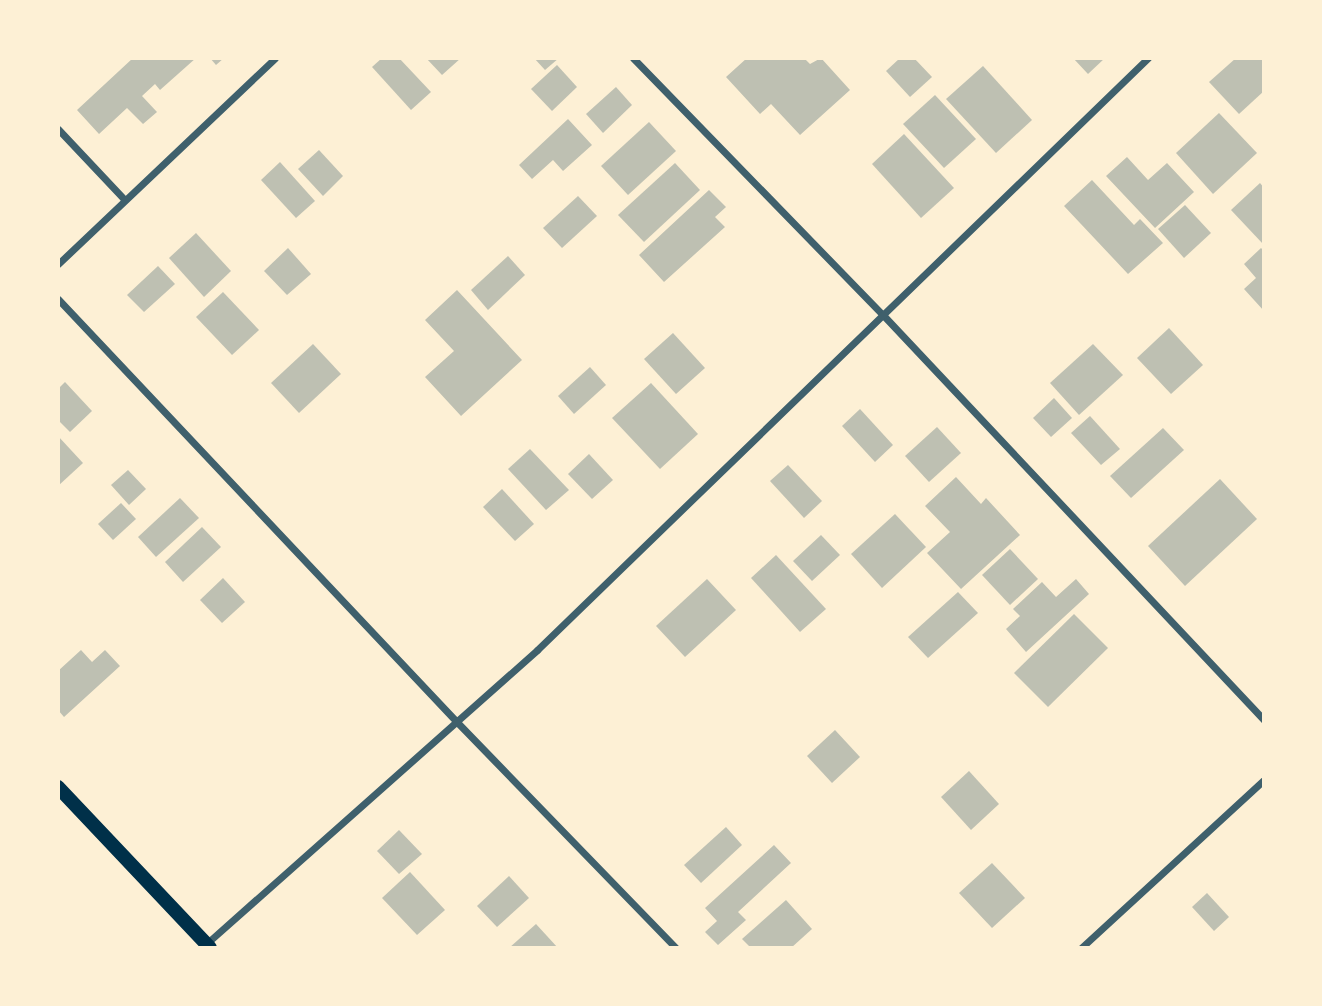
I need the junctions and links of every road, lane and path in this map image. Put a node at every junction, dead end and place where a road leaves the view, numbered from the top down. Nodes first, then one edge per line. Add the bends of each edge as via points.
1 (275, 58) edge
2 (633, 58) edge
3 (1148, 58) edge
4 (58, 129) edge
5 (124, 199) junction
6 (58, 264) edge
7 (58, 299) edge
8 (884, 316) junction
9 (454, 720) junction
10 (1264, 720) edge
11 (1264, 780) edge
12 (58, 787) edge
13 (208, 946) edge
14 (676, 948) edge
15 (1081, 948) edge

1 - 5 street
2 - 8 street
3 - 8 street
4 - 5 street
5 - 6 street
7 - 9 street
8 - 9 street via 537,650
8 - 10 street
9 - 13 street
9 - 14 street
11 - 15 street
12 - 13 main road

